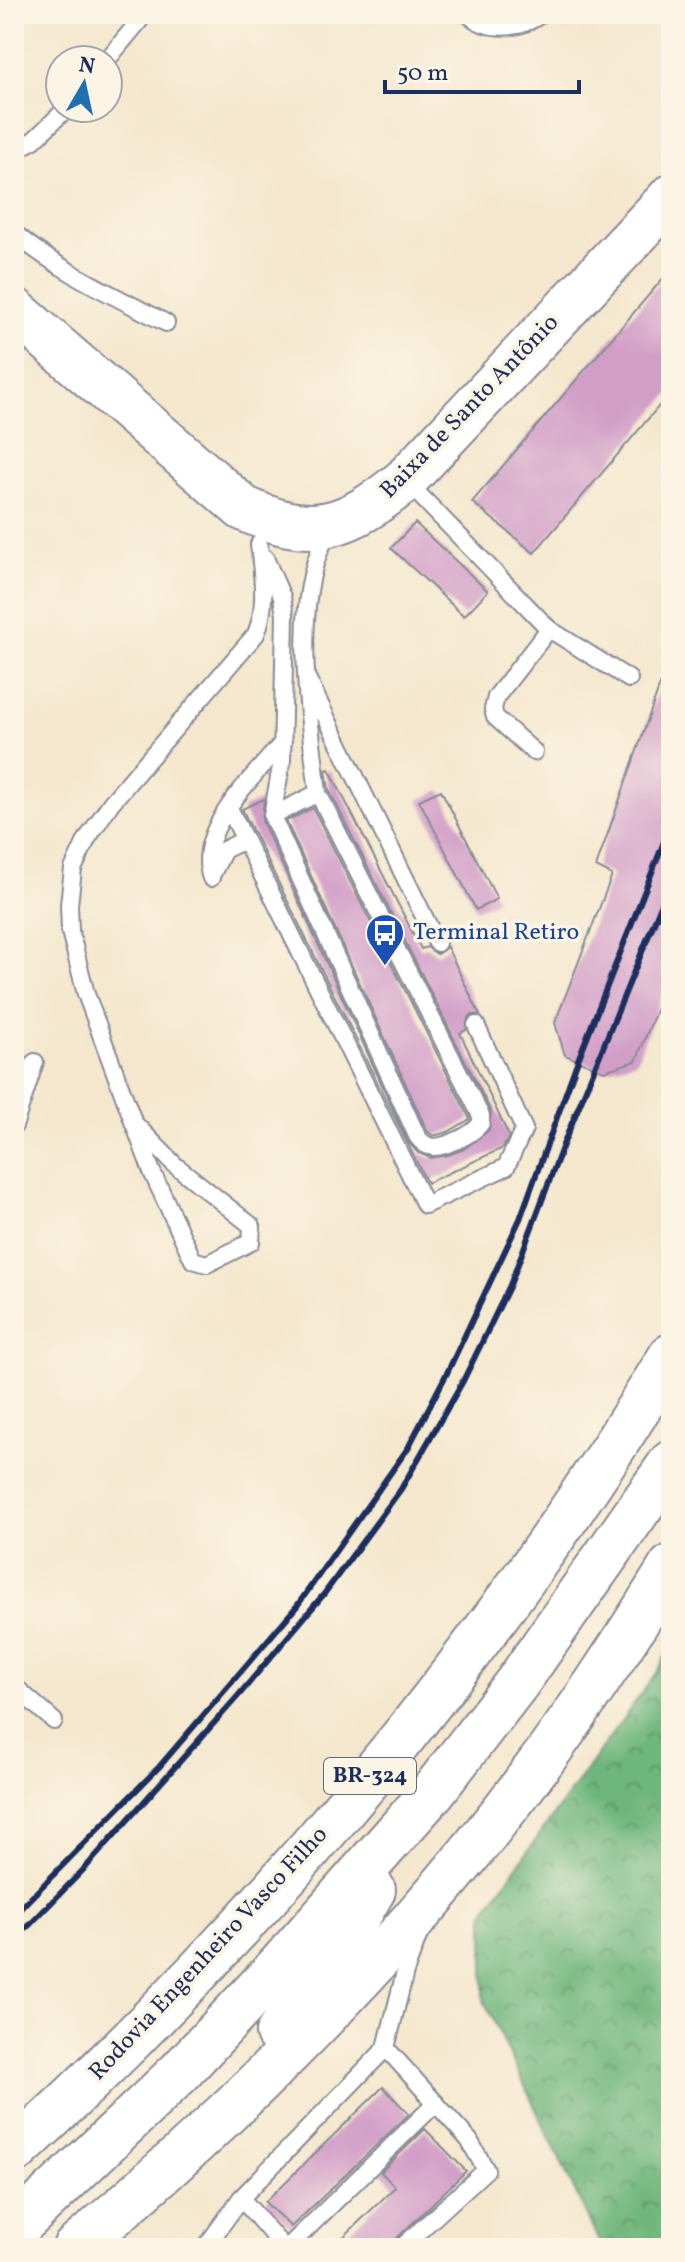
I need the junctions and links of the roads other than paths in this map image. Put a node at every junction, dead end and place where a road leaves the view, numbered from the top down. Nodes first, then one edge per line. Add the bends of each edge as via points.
1 (145, 14) edge
2 (468, 14) edge
3 (541, 14) edge
4 (120, 44) edge
5 (50, 124) edge
6 (14, 151) edge
7 (671, 197) edge
8 (14, 233) edge
9 (14, 310) edge
10 (166, 323) dead end
11 (405, 480) junction
12 (334, 524) junction
13 (251, 526) junction
14 (549, 629) junction
15 (247, 647) junction
16 (283, 656) junction
17 (629, 679) dead end
18 (308, 680) junction
19 (283, 742) junction
20 (534, 752) dead end
21 (318, 793) junction
22 (229, 808) junction
23 (272, 816) junction
24 (244, 840) junction
25 (437, 943) dead end
26 (476, 1025) dead end
27 (35, 1062) dead end
28 (133, 1122) junction
29 (14, 1126) edge
30 (671, 1356) edge
31 (671, 1463) edge
32 (671, 1567) edge
33 (14, 1686) edge
34 (54, 1721) dead end
35 (431, 1794) junction
36 (436, 1891) junction
37 (386, 2048) junction
38 (436, 2103) junction
39 (217, 2120) junction
40 (14, 2152) edge
41 (241, 2198) junction
42 (14, 2230) edge
43 (75, 2248) edge
44 (205, 2248) edge
45 (286, 2248) edge
46 (401, 2248) edge

1 - 4 lane
2 - 3 lane via 508,27
5 - 6 lane
7 - 11 main road, Baixa de Santo Antônio
8 - 10 lane via 71,272
9 - 13 main road, Baixa de Santo Antônio
11 - 12 main road, Baixa de Santo Antônio via 374,504
11 - 14 lane
12 - 13 main road, Baixa de Santo Antônio
12 - 18 lane via 321,543 312,575 305,642
13 - 15 lane via 265,602 263,618
13 - 16 lane via 282,597
14 - 17 lane
14 - 20 lane via 496,697 493,709 495,717
15 - 16 lane via 273,638
15 - 28 lane via 111,803 73,869 70,931 77,963
16 - 19 lane
18 - 21 lane
18 - 25 lane
19 - 22 lane
19 - 23 lane
21 - 23 lane
21 - 23 lane via 481,1116 474,1131 433,1147 417,1136
22 - 24 lane
22 - 24 lane via 208,848 211,878 224,850
24 - 26 lane via 425,1205 506,1167 524,1129
27 - 29 lane
28 - 28 lane via 175,1165 252,1226 251,1242 207,1264 193,1260
30 - 40 main road, Rodovia Engenheiro Vasco Filho / BR-324 via 545,1549 385,1759 237,1930
31 - 35 main road, BR-324 via 517,1683
32 - 36 main road via 571,1721
33 - 34 lane
35 - 39 main road via 349,1932
35 - 42 main road, BR-324 via 180,2072
36 - 37 lane via 405,1972
36 - 39 main road via 306,2036
37 - 38 lane
37 - 41 lane
38 - 45 lane
38 - 46 lane via 469,2140 486,2170
39 - 43 main road
41 - 44 lane
41 - 45 lane

